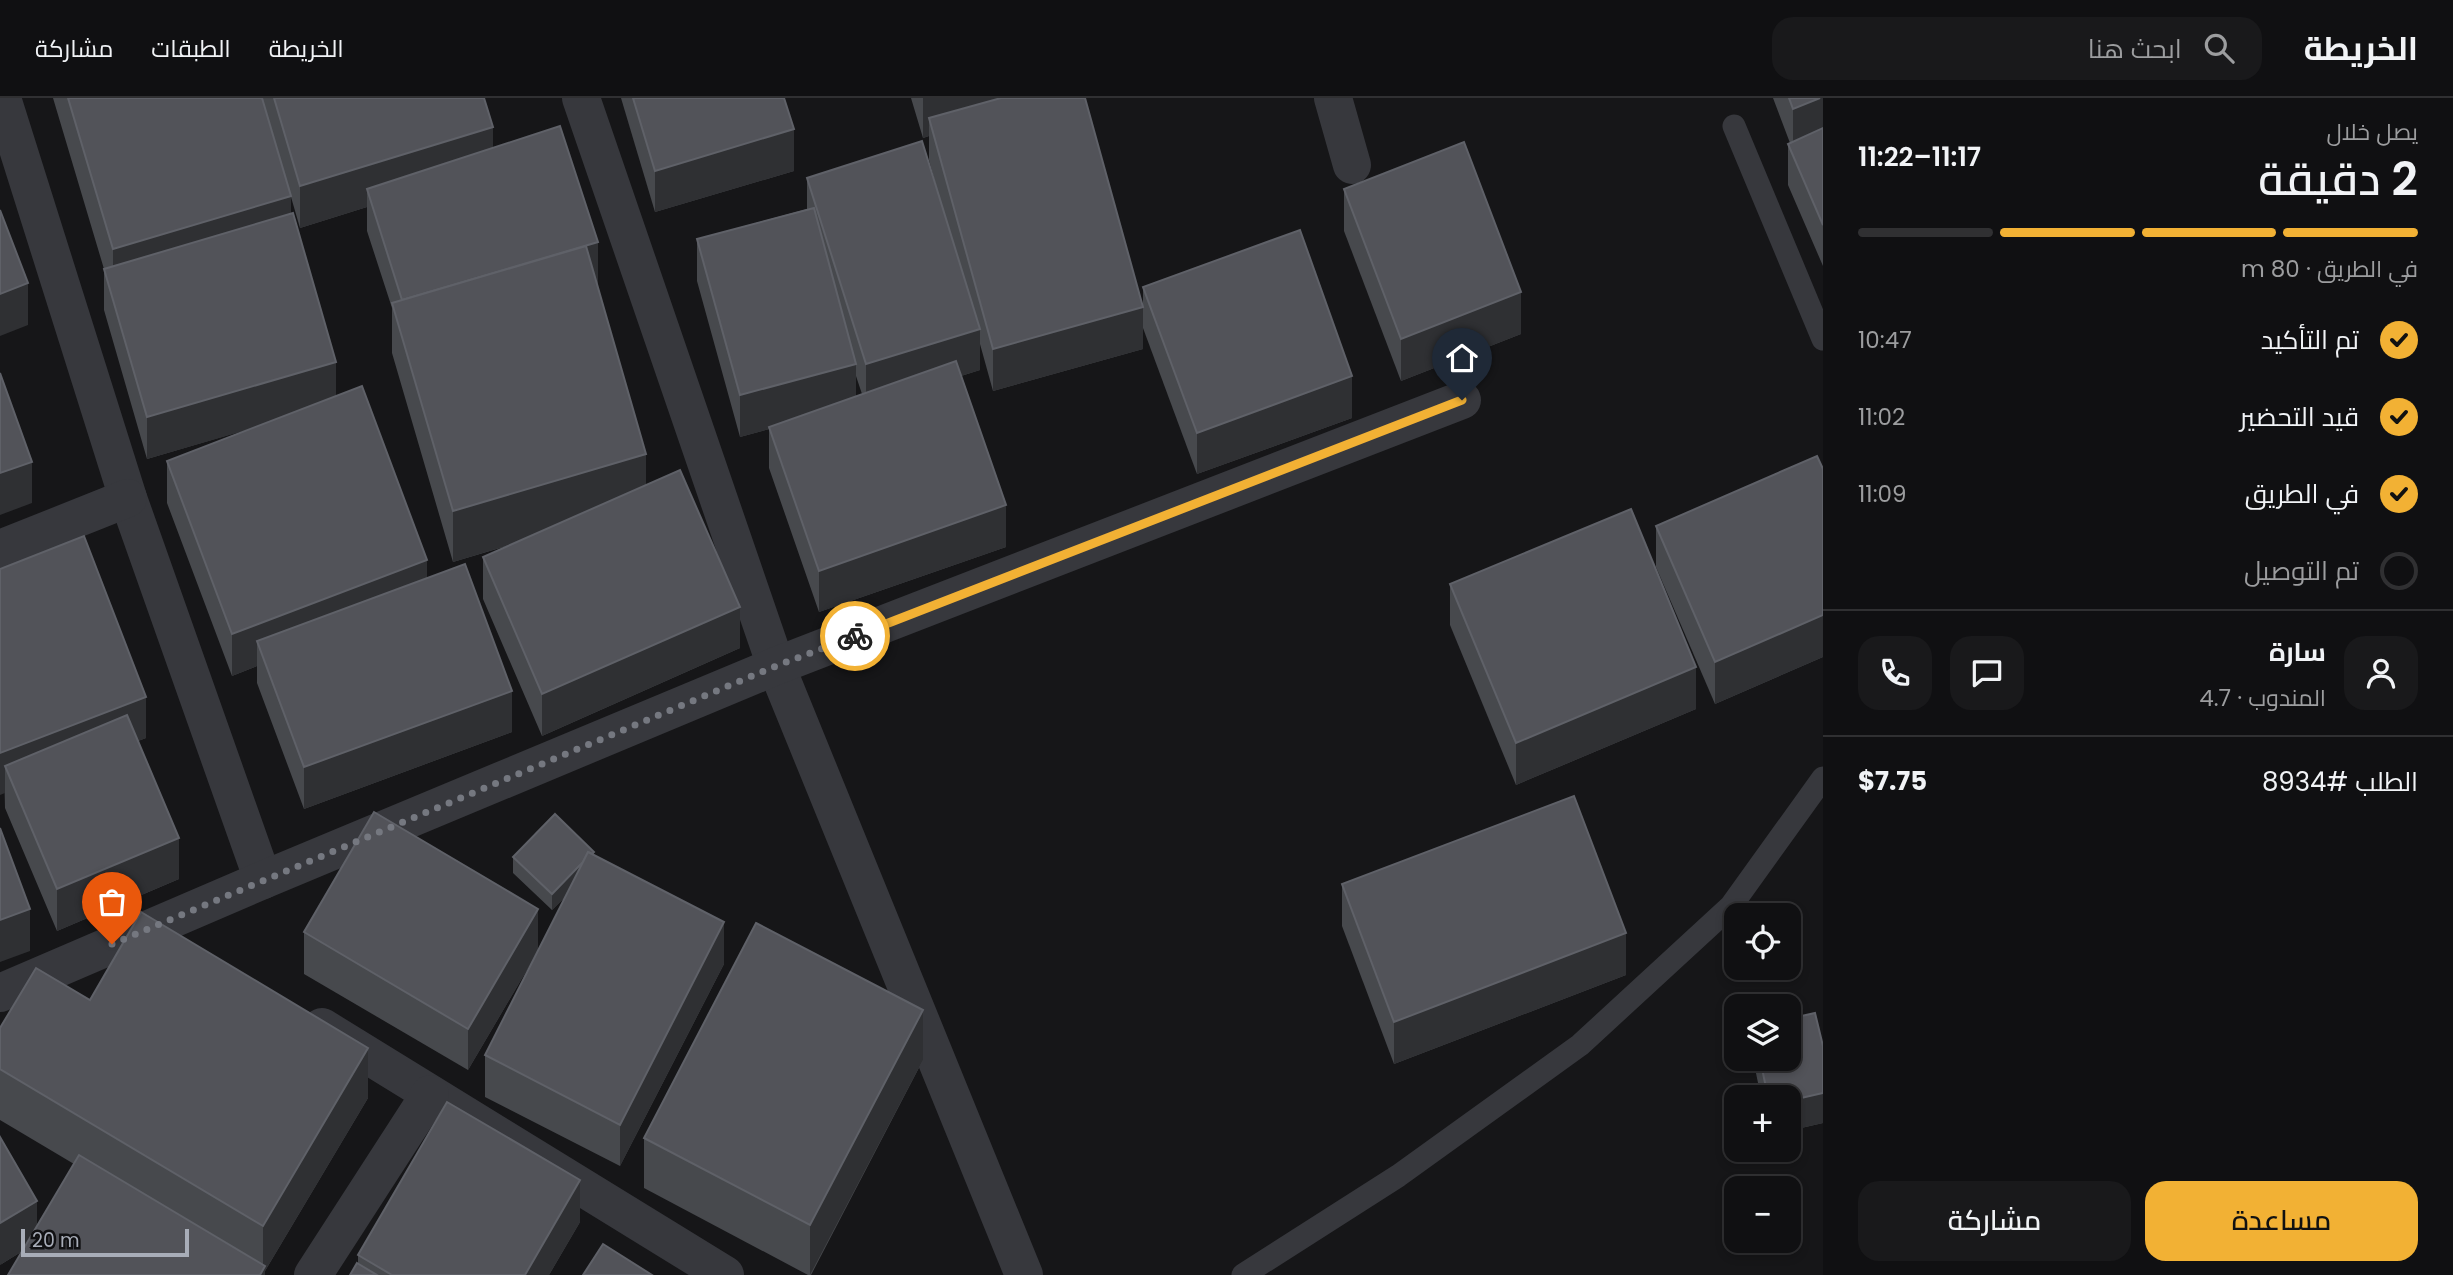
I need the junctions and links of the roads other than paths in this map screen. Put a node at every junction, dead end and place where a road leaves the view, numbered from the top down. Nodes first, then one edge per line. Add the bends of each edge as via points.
1 (2, 98) edge
2 (581, 98) edge
3 (1333, 98) edge
4 (1734, 126) dead end
5 (1352, 165) dead end
6 (1823, 339) edge
7 (1462, 400) dead end
8 (128, 498) junction
9 (0, 549) edge
10 (776, 666) junction
11 (1823, 778) edge
12 (263, 880) junction
13 (157, 925) junction
14 (192, 947) edge
15 (0, 993) edge
16 (287, 1006) edge
17 (430, 1094) junction
18 (313, 1275) edge
19 (725, 1275) edge
20 (1024, 1275) edge
21 (1243, 1275) edge

1 - 8 street
2 - 10 street
3 - 5 street
4 - 6 lane
7 - 10 street
8 - 9 street
8 - 12 street
10 - 12 street
10 - 20 street
11 - 21 lane via 1731,906 1580,1045 1398,1176
12 - 13 street
13 - 14 street
13 - 15 street
16 - 17 street
17 - 18 street
17 - 19 street

